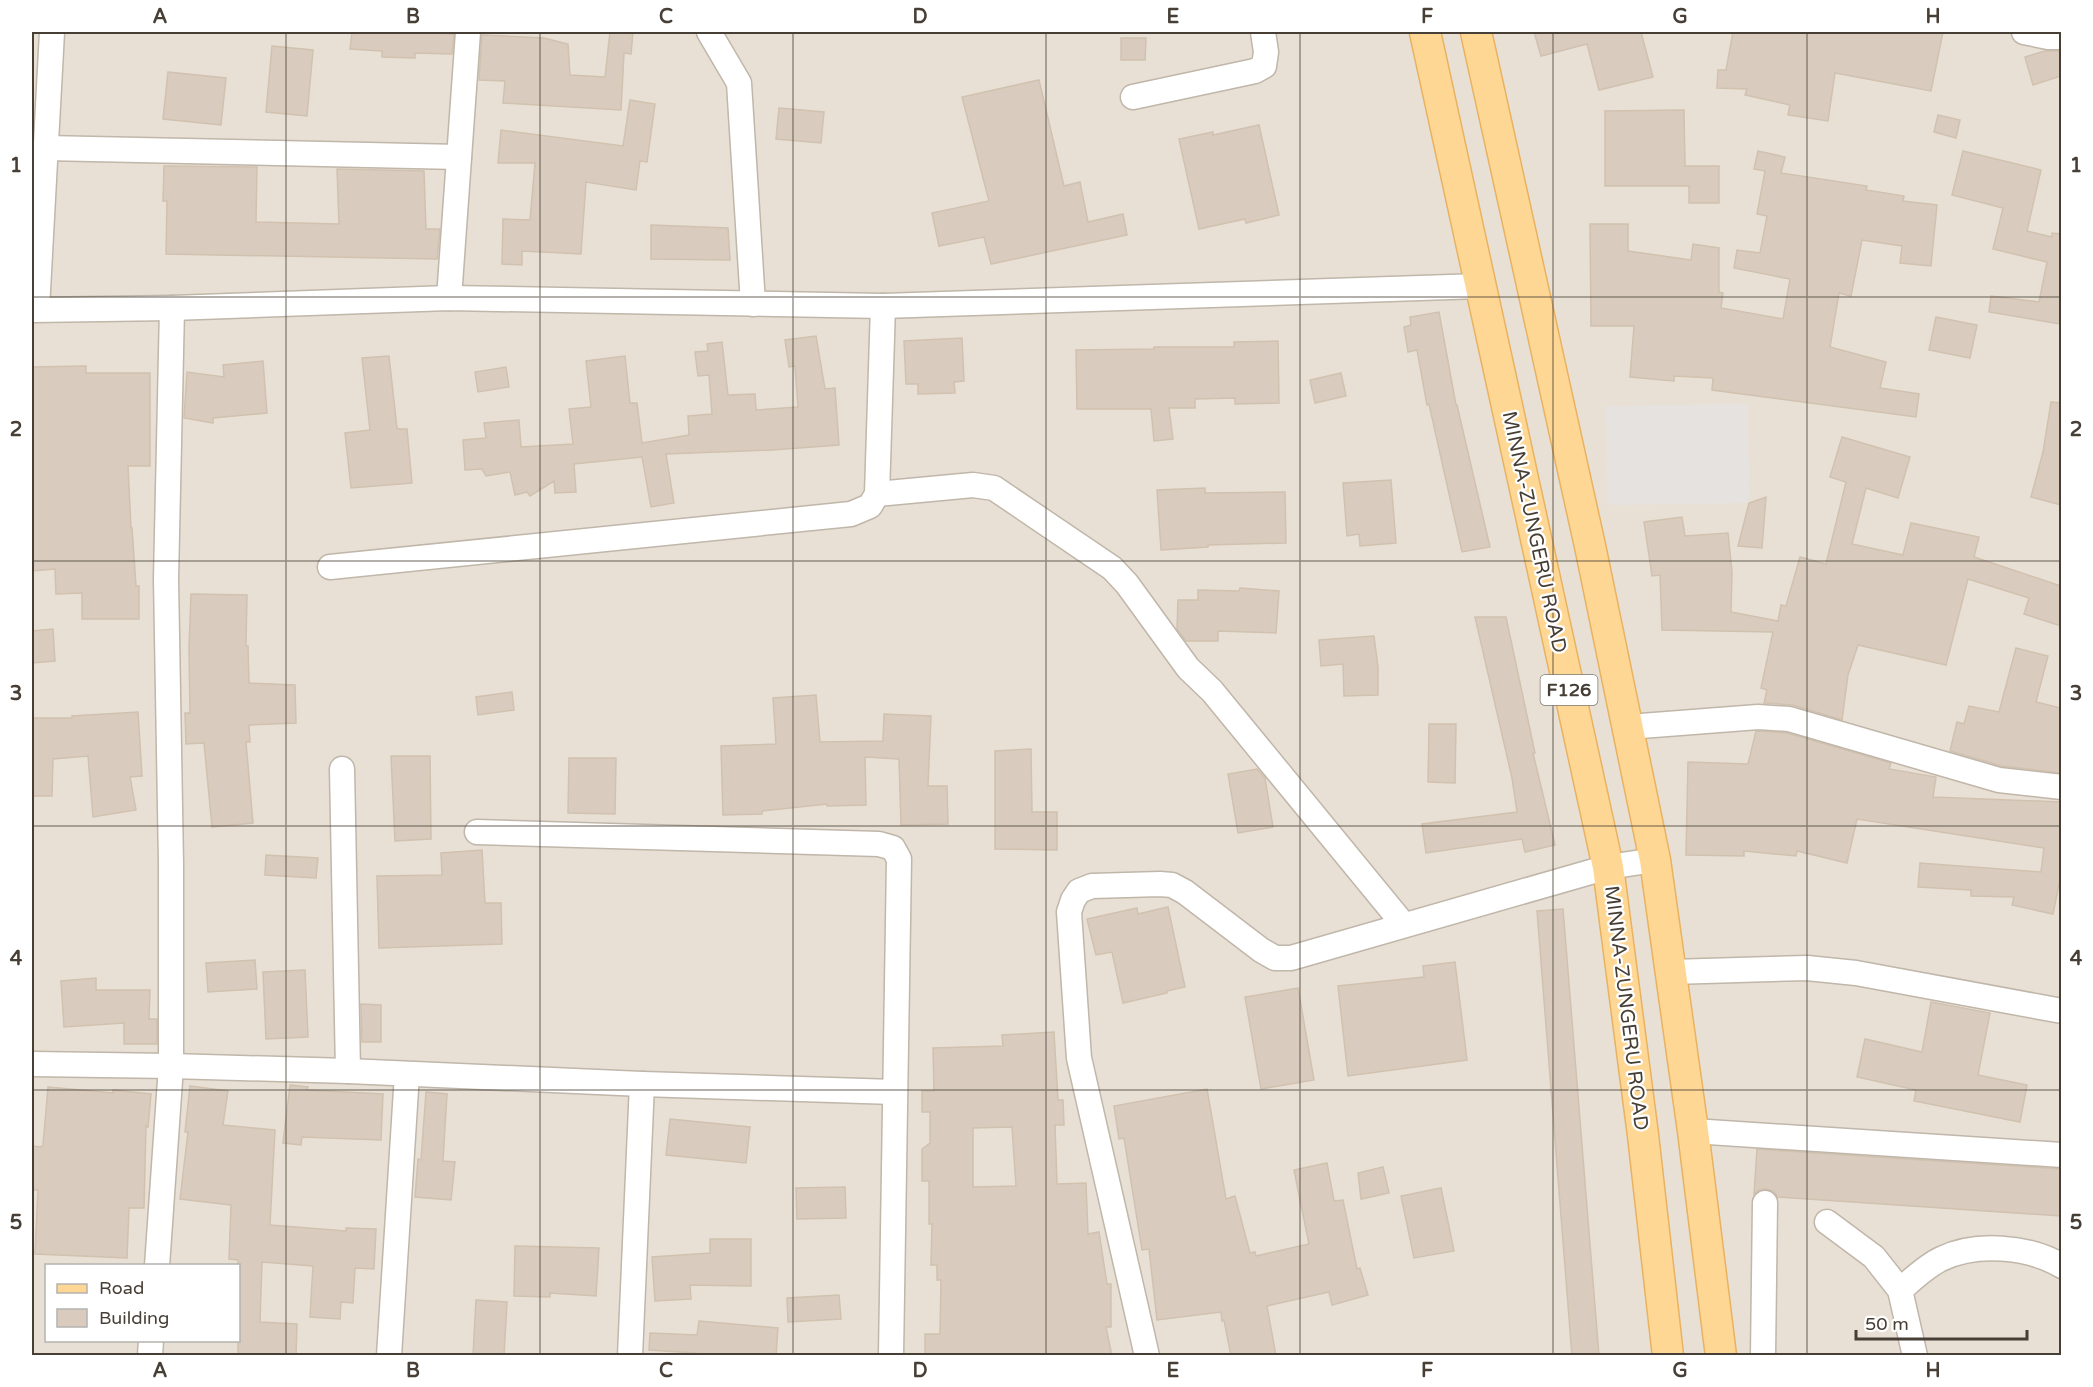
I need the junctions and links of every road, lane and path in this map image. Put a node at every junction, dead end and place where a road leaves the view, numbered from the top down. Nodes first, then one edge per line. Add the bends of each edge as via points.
1 (52, 32) edge
2 (468, 32) edge
3 (709, 32) edge
4 (1263, 32) edge
5 (1425, 32) edge
6 (1476, 32) edge
7 (2024, 32) edge
8 (2061, 37) edge
9 (1133, 97) dead end
10 (45, 148) junction
11 (459, 157) junction
12 (1480, 286) junction
13 (449, 298) junction
14 (753, 304) junction
15 (884, 306) junction
16 (172, 308) junction
17 (34, 310) edge
18 (877, 494) junction
19 (330, 567) dead end
20 (1628, 728) junction
21 (342, 769) dead end
22 (2061, 787) edge
23 (477, 832) dead end
24 (1655, 860) junction
25 (1608, 867) junction
26 (1404, 925) junction
27 (1671, 972) junction
28 (2061, 1011) edge
29 (32, 1064) edge
30 (171, 1066) junction
31 (348, 1071) junction
32 (407, 1074) junction
33 (642, 1084) junction
34 (894, 1092) junction
35 (1693, 1131) junction
36 (2061, 1155) edge
37 (1765, 1203) dead end
38 (1827, 1222) dead end
39 (157, 1264) edge
40 (2061, 1266) edge
41 (1900, 1290) junction
42 (389, 1356) edge
43 (630, 1356) edge
44 (891, 1356) edge
45 (1147, 1356) edge
46 (1668, 1356) edge
47 (1721, 1356) edge
48 (1763, 1356) edge
49 (1915, 1356) edge

1 - 10 street
2 - 11 street
3 - 14 street via 739,83
4 - 9 street via 1264,66 1255,71
5 - 12 main road, MINNA-ZUNGERU ROAD / F126
6 - 20 main road, F126
7 - 8 street
10 - 11 street
10 - 17 street
11 - 13 street
12 - 15 street
12 - 25 main road, MINNA-ZUNGERU ROAD / F126
13 - 14 street
13 - 16 street
14 - 15 street
15 - 18 street
16 - 17 street
16 - 30 street via 166,579
18 - 19 street via 870,507 851,514
18 - 26 street via 973,485 994,488 1112,568 1188,668 1212,691
20 - 22 street via 1758,717 1789,719 1999,780
20 - 24 main road, F126
21 - 31 street
23 - 34 street via 879,843 892,848 899,859
24 - 25 street
24 - 27 main road, F126
25 - 26 street
25 - 46 main road, MINNA-ZUNGERU ROAD / F126
26 - 45 street via 1292,958 1275,958 1172,885 1092,886 1079,891 1072,900 1069,912 1079,1058
27 - 28 street via 1807,968 1856,973
27 - 35 main road, F126
29 - 30 street
30 - 31 street
30 - 39 street
31 - 32 street
32 - 33 street
32 - 42 street
33 - 34 street
33 - 43 street
34 - 44 street
35 - 36 street
35 - 47 main road, F126
37 - 48 street
38 - 41 street via 1874,1257
40 - 41 street via 2022,1251 1974,1249 1940,1260
41 - 49 street

